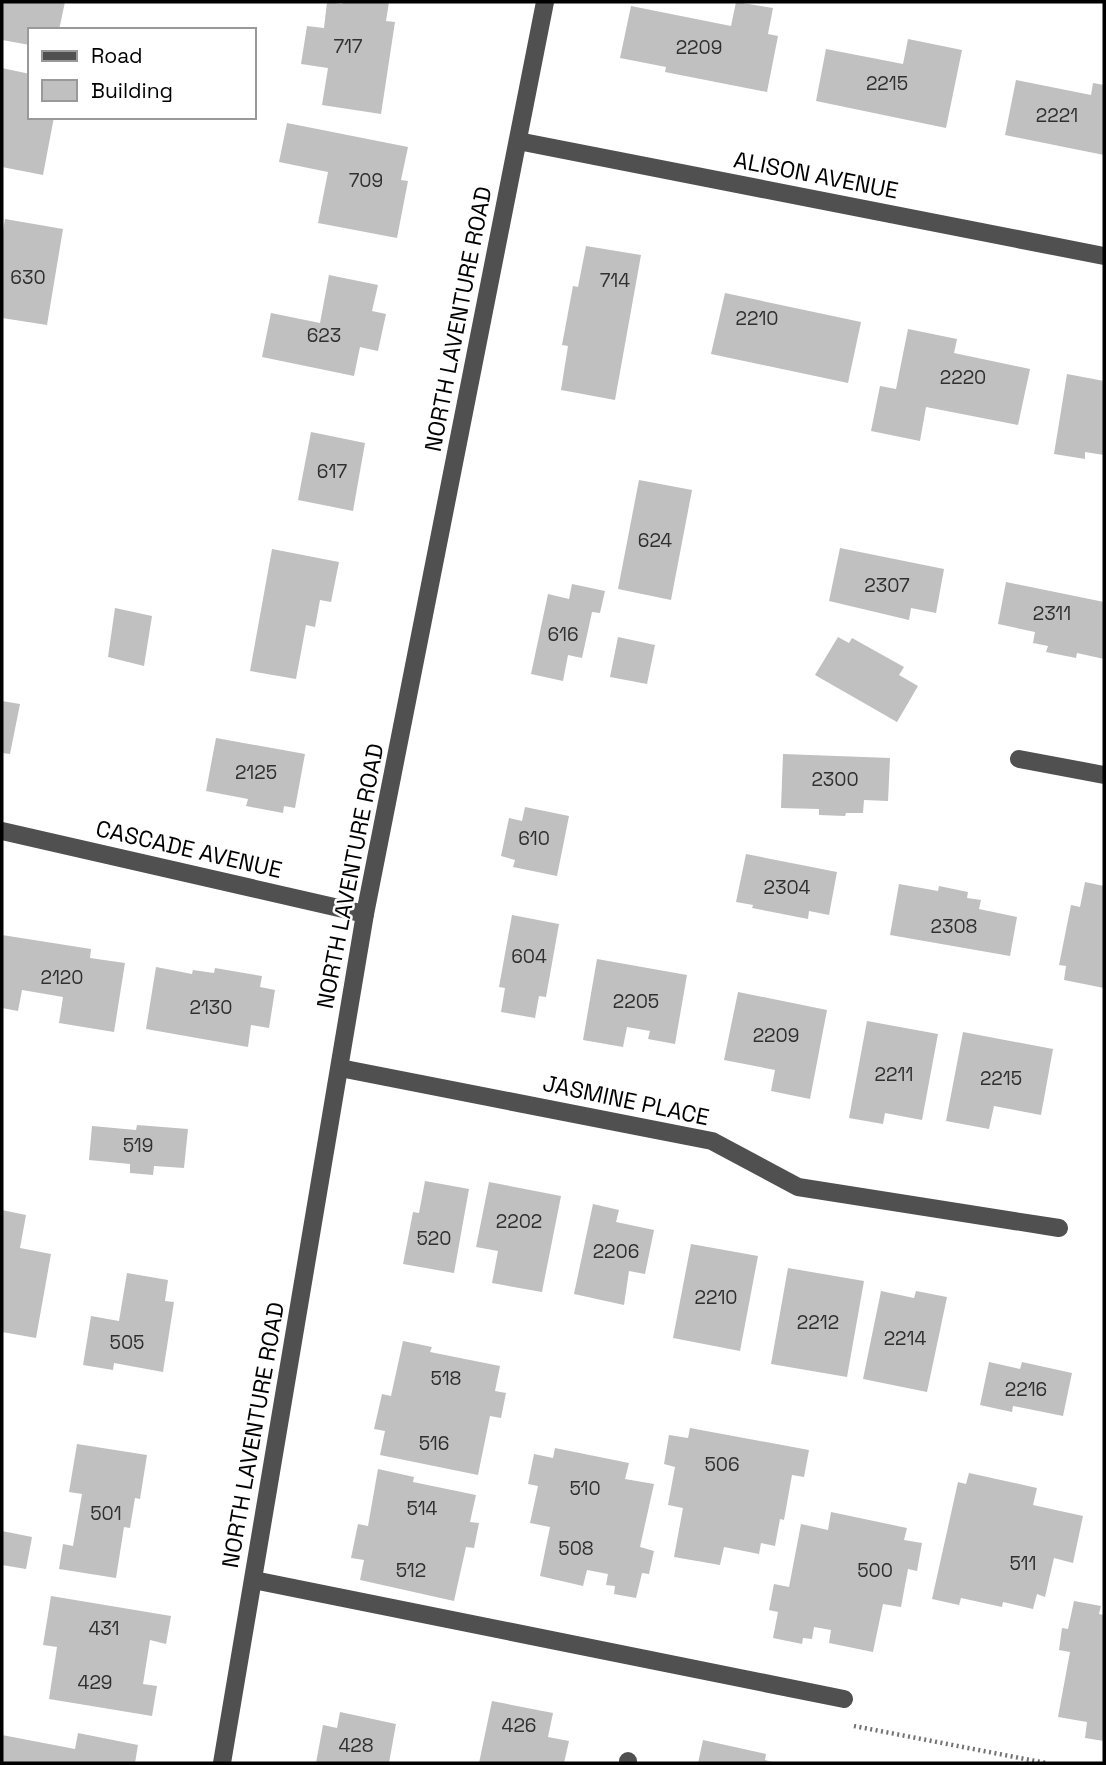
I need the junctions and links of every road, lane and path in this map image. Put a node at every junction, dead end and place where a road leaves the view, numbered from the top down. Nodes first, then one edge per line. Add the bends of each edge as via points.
1 (545, 2) edge
2 (518, 141) junction
3 (1104, 257) edge
4 (1019, 759) dead end
5 (1104, 775) edge
6 (2, 831) edge
7 (366, 914) junction
8 (340, 1069) junction
9 (1059, 1228) dead end
10 (254, 1580) junction
11 (844, 1699) dead end
12 (222, 1763) edge

1 - 2 street, NORTH LAVENTURE ROAD
2 - 3 street, ALISON AVENUE
2 - 7 street, NORTH LAVENTURE ROAD
4 - 5 street
6 - 7 street, CASCADE AVENUE
7 - 8 street, NORTH LAVENTURE ROAD
8 - 9 street, JASMINE PLACE via 712,1142 798,1187
8 - 10 street, NORTH LAVENTURE ROAD
10 - 11 street
10 - 12 street, NORTH LAVENTURE ROAD

